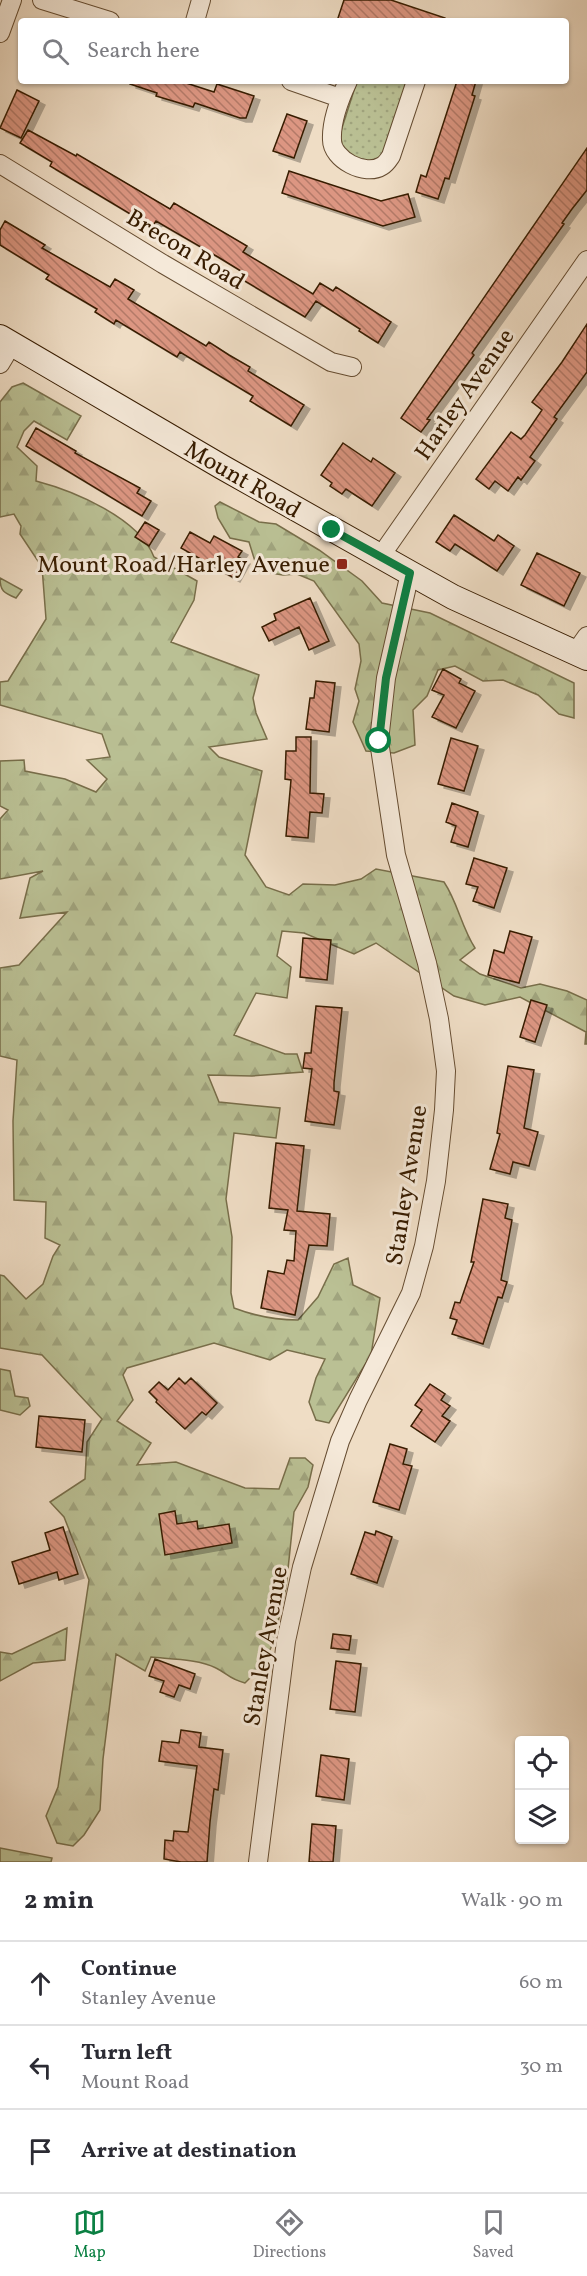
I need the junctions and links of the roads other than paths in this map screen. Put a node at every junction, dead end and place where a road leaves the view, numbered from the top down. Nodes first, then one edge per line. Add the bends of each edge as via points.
1 (12, 0) edge
2 (42, 0) edge
3 (201, 0) edge
4 (100, 18) edge
5 (196, 18) edge
6 (0, 33) edge
7 (300, 84) edge
8 (347, 84) edge
9 (415, 84) edge
10 (340, 98) junction
11 (0, 164) edge
12 (587, 260) edge
13 (4, 349) edge
14 (352, 367) dead end
15 (380, 557) junction
16 (410, 573) junction
17 (583, 649) edge
18 (258, 1862) edge

1 - 6 street
2 - 4 street
3 - 5 street
7 - 10 street
8 - 10 street
9 - 10 street via 391,156 373,170 343,161 334,149 332,140
11 - 14 street, Brecon Road via 331,362
12 - 15 street, Harley Avenue
13 - 15 main road, Mount Road
15 - 16 main road, Mount Road
16 - 17 main road, Mount Road via 453,597
16 - 18 street, Stanley Avenue via 386,678 379,741 396,855 439,1019 446,1071 444,1110 426,1235 411,1293 340,1441 302,1568 286,1641

